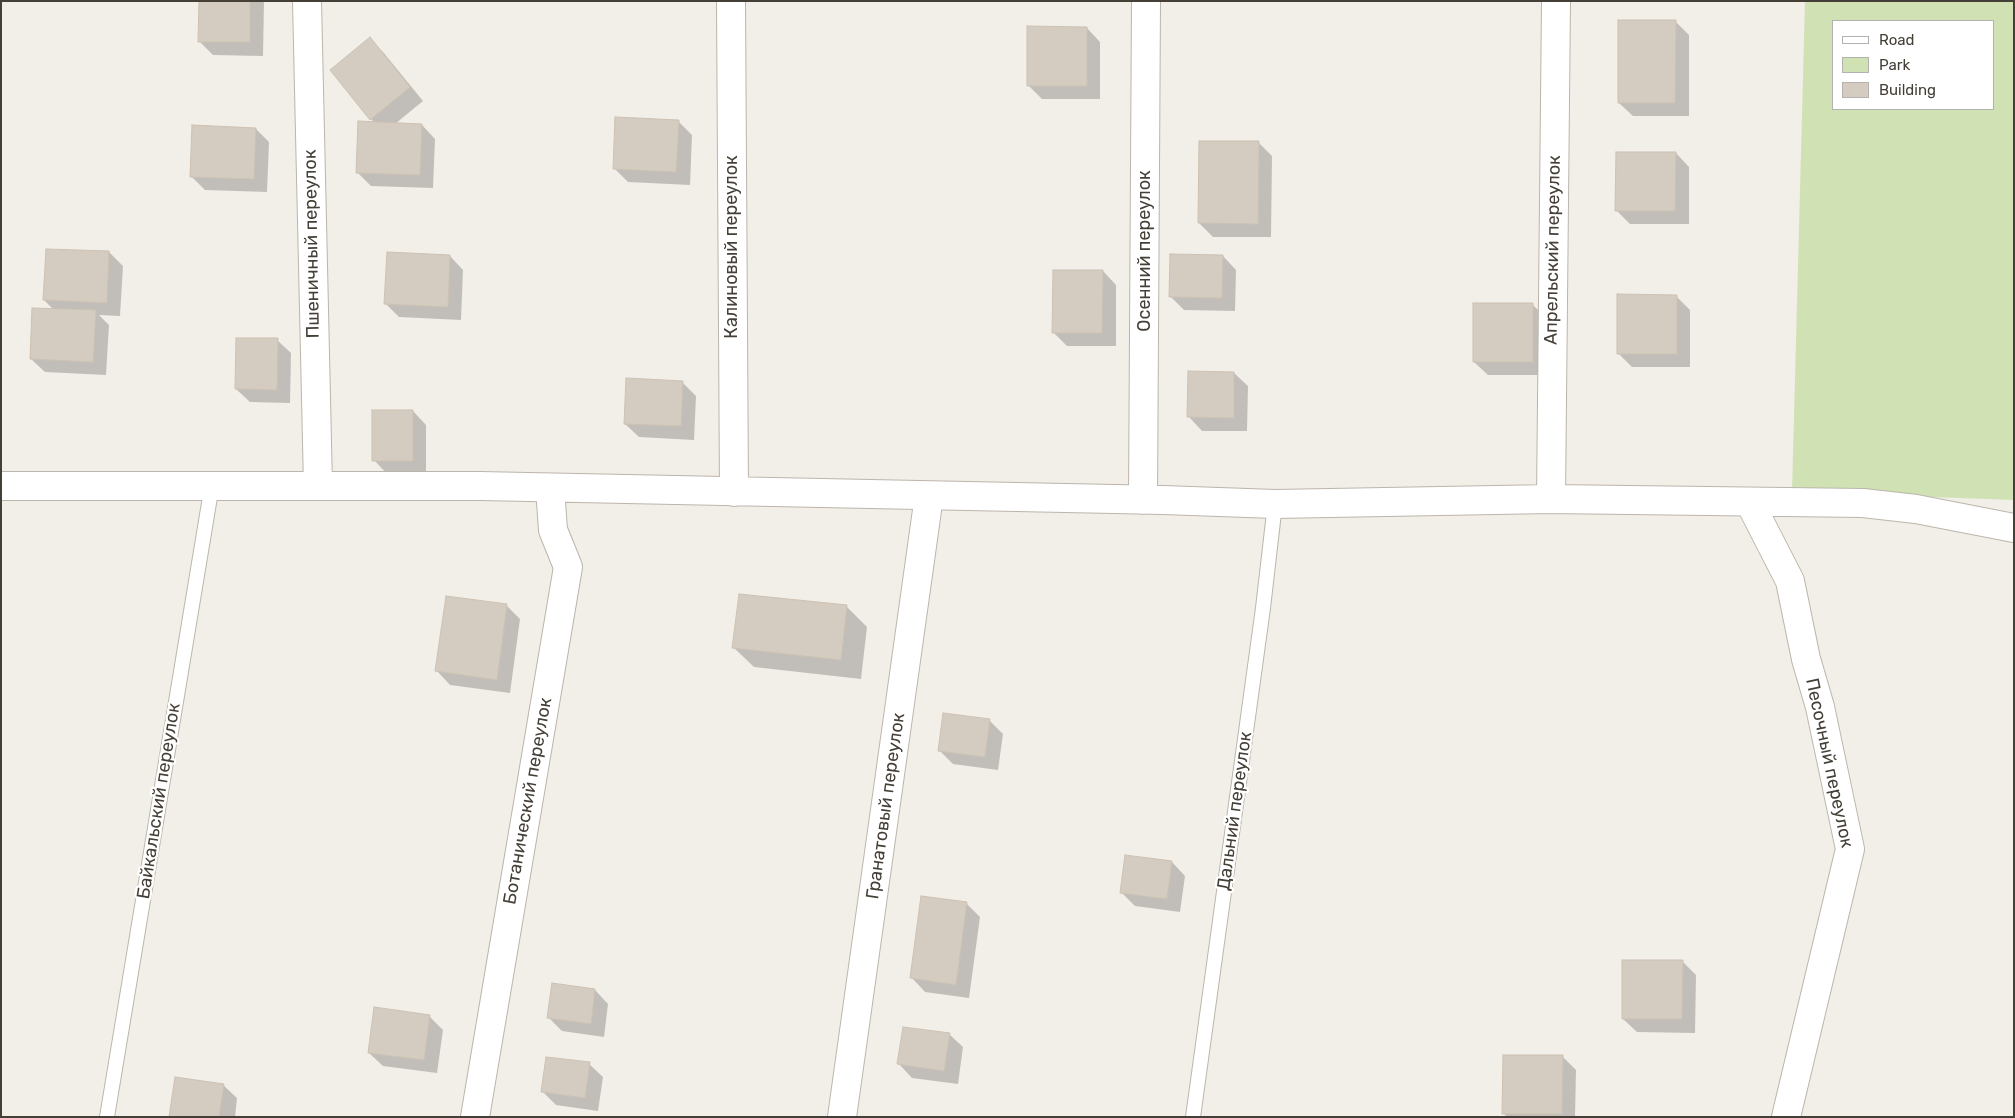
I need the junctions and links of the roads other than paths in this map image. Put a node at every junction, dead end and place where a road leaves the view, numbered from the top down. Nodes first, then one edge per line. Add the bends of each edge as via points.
1 (307, 1) edge
2 (731, 1) edge
3 (1146, 1) edge
4 (1556, 1) edge
5 (212, 485) junction
6 (1, 486) edge
7 (318, 486) junction
8 (550, 488) junction
9 (734, 492) junction
10 (929, 496) junction
11 (1551, 499) junction
12 (1143, 500) junction
13 (1750, 503) junction
14 (1275, 504) junction
15 (2014, 528) edge
16 (107, 1117) edge
17 (475, 1117) edge
18 (842, 1117) edge
19 (1193, 1117) edge
20 (1786, 1117) edge

1 - 7 street, Пшеничный переулок
2 - 9 street, Калиновый переулок
3 - 12 street, Осенний переулок
4 - 11 street, Апрельский переулок
5 - 6 street
5 - 7 street
5 - 16 lane, Байкальский переулок
7 - 8 street
8 - 9 street
8 - 17 street, Ботанический переулок via 553,530 568,567
9 - 10 street
10 - 12 street
10 - 18 street, Гранатовый переулок
11 - 13 street
11 - 14 street
12 - 14 street
13 - 15 street via 1863,503 1916,509
13 - 20 street, Песочный переулок via 1790,581 1850,849
14 - 19 lane, Дальний переулок

